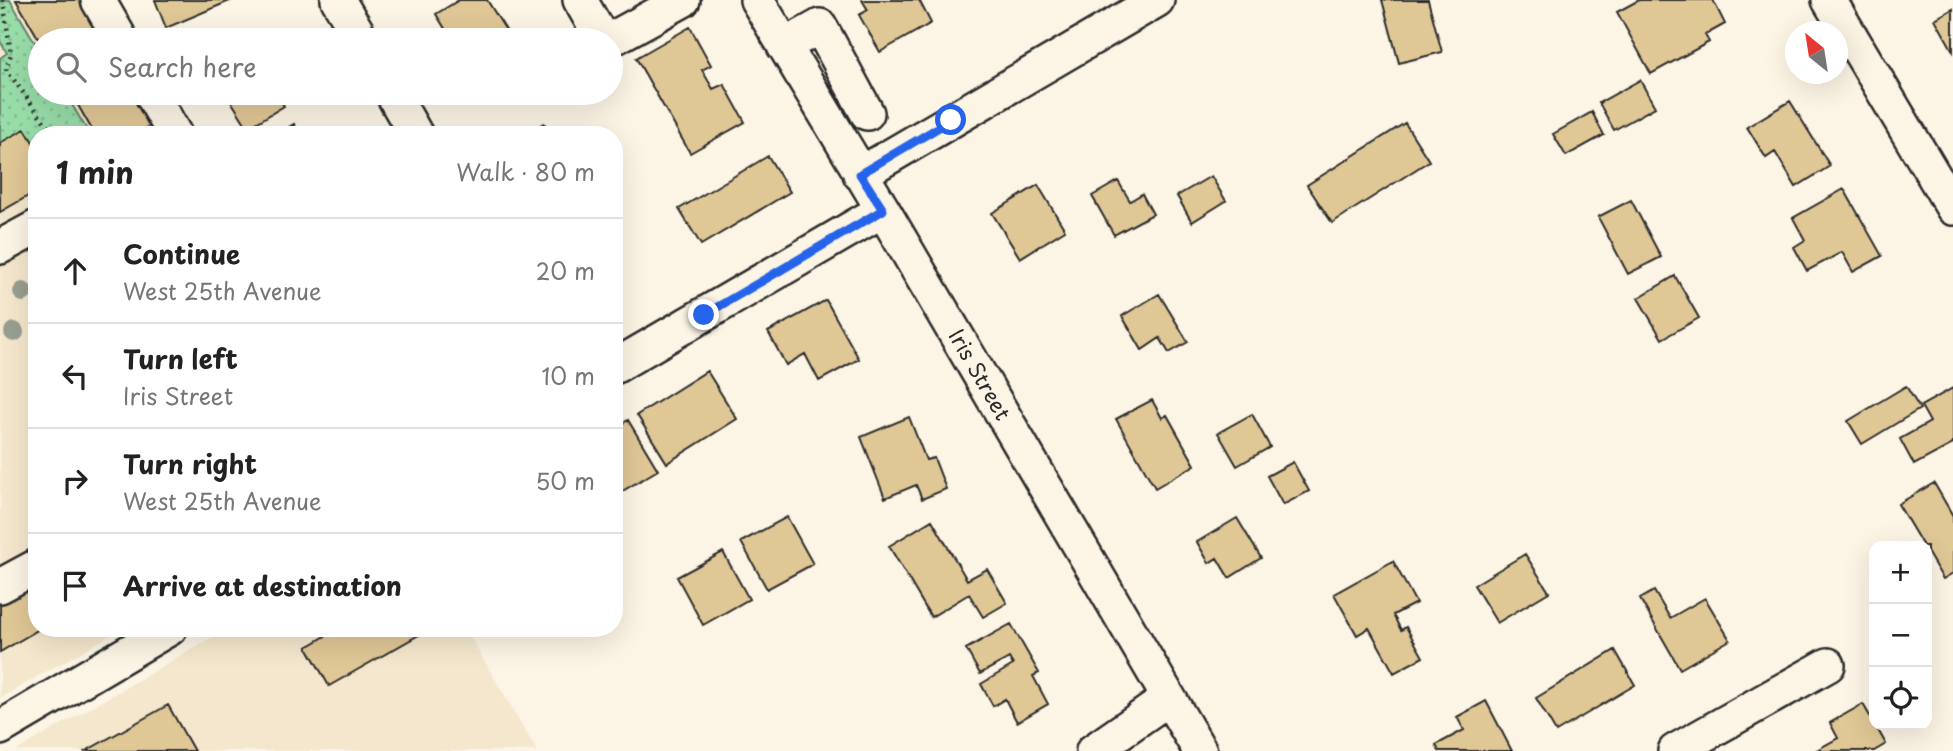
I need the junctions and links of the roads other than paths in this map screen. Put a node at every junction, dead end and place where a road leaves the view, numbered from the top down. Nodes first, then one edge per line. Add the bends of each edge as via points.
1 (98, 0) edge
2 (580, 0) edge
3 (683, 0) edge
4 (757, 0) edge
5 (1157, 0) edge
6 (1829, 0) edge
7 (345, 2) edge
8 (114, 28) edge
9 (357, 28) edge
10 (596, 28) edge
11 (623, 33) edge
12 (784, 46) junction
13 (158, 105) edge
14 (399, 105) edge
15 (867, 113) dead end
16 (170, 126) edge
17 (411, 126) edge
18 (860, 174) junction
19 (1953, 208) edge
20 (883, 210) junction
21 (623, 363) edge
22 (28, 571) edge
23 (0, 586) edge
24 (155, 637) edge
25 (1828, 665) dead end
26 (1169, 698) junction
27 (0, 728) edge
28 (1093, 751) edge
29 (1200, 751) edge
30 (1675, 751) edge

1 - 8 street
2 - 10 street
3 - 11 street
4 - 12 street, Iris Street
5 - 18 street
6 - 19 street
7 - 9 street
12 - 15 street via 820,26
12 - 18 street, Iris Street
13 - 16 street
14 - 17 street
18 - 20 street, Iris Street
20 - 21 street
20 - 26 street, Iris Street
22 - 23 street
24 - 27 street
25 - 30 street
26 - 28 street
26 - 29 street, Iris Street

